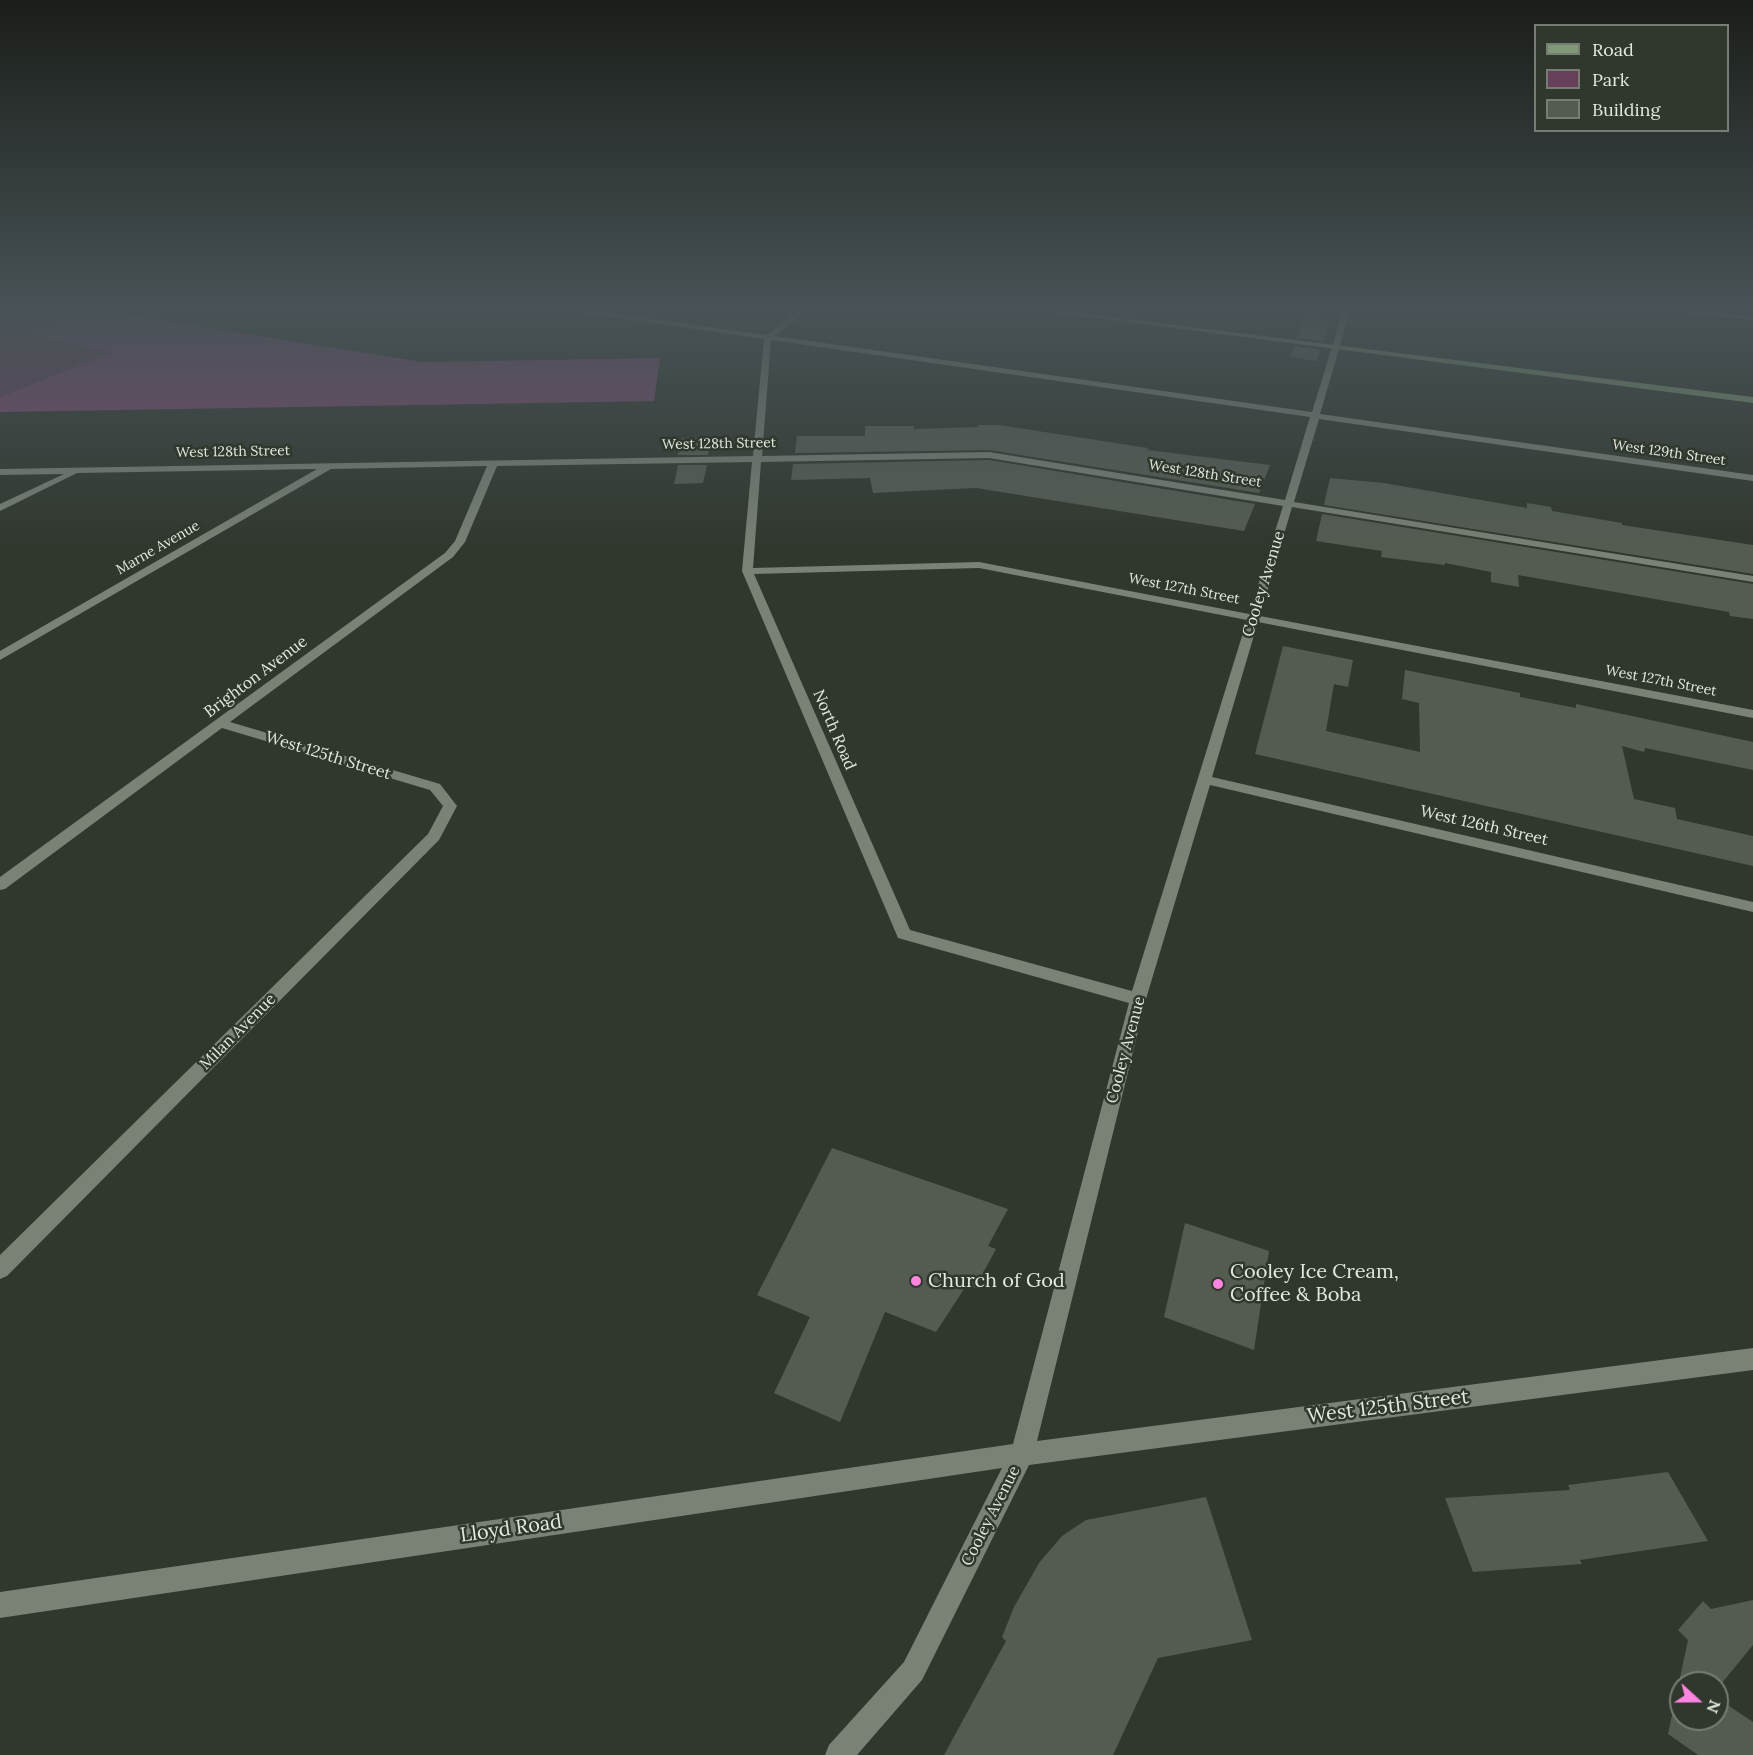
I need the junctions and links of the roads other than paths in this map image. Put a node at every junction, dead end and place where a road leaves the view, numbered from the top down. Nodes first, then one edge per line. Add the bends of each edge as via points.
1 (762, 393) edge
2 (1161, 393) edge
3 (1322, 393) edge
4 (1697, 393) edge
5 (1753, 400) edge
6 (1316, 415) junction
7 (756, 458) junction
8 (493, 464) junction
9 (331, 465) junction
10 (76, 471) junction
11 (0, 472) edge
12 (1753, 478) edge
13 (1289, 502) junction
14 (0, 508) edge
15 (747, 571) junction
16 (1753, 579) edge
17 (1253, 618) junction
18 (0, 656) edge
19 (1753, 714) edge
20 (222, 724) junction
21 (1206, 780) junction
22 (435, 787) joint
23 (0, 885) edge
24 (1753, 907) edge
25 (1138, 999) junction
26 (0, 1269) edge
27 (1753, 1359) edge
28 (1022, 1454) junction
29 (0, 1605) edge
30 (839, 1755) edge

1 - 7 street, North Road
2 - 6 street, West 129th Street
3 - 6 street, Cooley Avenue
4 - 5 main road
6 - 12 street, West 129th Street
6 - 13 street, Cooley Avenue
7 - 8 street, West 128th Street
7 - 13 street, West 128th Street via 989,455
7 - 15 street, North Road
8 - 9 street, West 128th Street
8 - 20 street, Brighton Avenue via 460,542 449,555
9 - 10 street, West 128th Street
9 - 18 street, Marne Avenue
10 - 11 street, West 128th Street
10 - 14 street
13 - 16 street, West 128th Street
13 - 17 street, Cooley Avenue
15 - 17 street, West 127th Street via 980,565
15 - 25 street, North Road via 904,934
17 - 19 street, West 127th Street
17 - 21 street, Cooley Avenue
20 - 22 street, West 125th Street
20 - 23 street, Brighton Avenue
21 - 24 street, West 126th Street
21 - 25 street, Cooley Avenue
22 - 26 street, Milan Avenue via 450,806 434,837
25 - 28 street, Cooley Avenue
27 - 28 street, West 125th Street
28 - 29 street, Lloyd Road
28 - 30 street, Cooley Avenue via 914,1671

